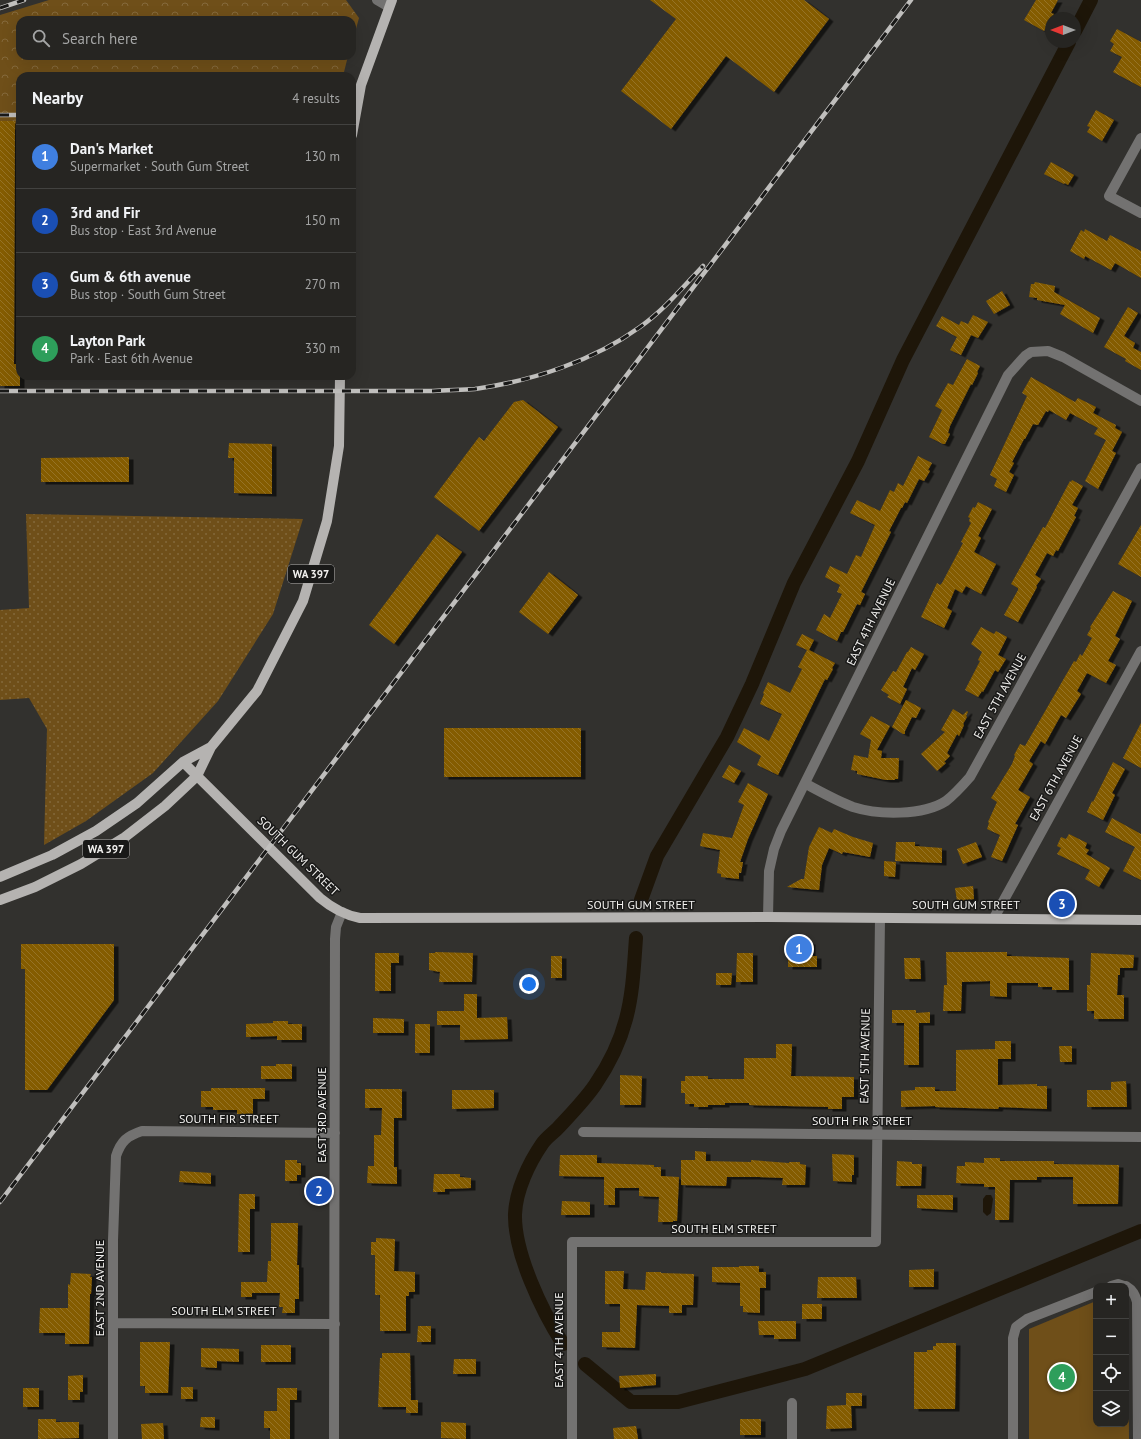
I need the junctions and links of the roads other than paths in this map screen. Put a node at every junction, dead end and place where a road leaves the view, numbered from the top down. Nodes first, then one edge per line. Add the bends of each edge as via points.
1 (376, 0) edge
2 (390, 3) edge
3 (356, 115) edge
4 (1141, 138) edge
5 (1141, 213) edge
6 (340, 380) edge
7 (1141, 400) edge
8 (1141, 468) edge
9 (1141, 651) edge
10 (211, 747) junction
11 (183, 762) junction
12 (197, 776) junction
13 (806, 784) junction
14 (0, 877) edge
15 (0, 900) edge
16 (342, 912) junction
17 (768, 917) junction
18 (880, 918) junction
19 (994, 918) junction
20 (1141, 920) edge
21 (583, 1132) dead end
22 (335, 1133) junction
23 (877, 1134) junction
24 (1141, 1137) edge
25 (125, 1140) joint
26 (572, 1242) joint
27 (876, 1242) joint
28 (1129, 1289) edge
29 (1093, 1293) edge
30 (113, 1323) junction
31 (335, 1324) junction
32 (792, 1403) dead end
33 (113, 1439) edge
34 (334, 1439) edge
35 (572, 1439) edge
36 (792, 1439) edge
37 (1013, 1439) edge
38 (1138, 1439) edge

1 - 2 street
2 - 3 main road via 362,85
4 - 5 street via 1109,196
6 - 10 main road, WA 397 via 339,446 327,521 303,601 256,691
7 - 13 street, EAST 4TH AVENUE via 1048,351 1031,352 1021,359 1008,375
8 - 13 street, EAST 5TH AVENUE via 970,777 958,790 946,801 932,808 918,812 887,812 852,807
9 - 19 street, EAST 6TH AVENUE
10 - 11 main road, WA 397
10 - 12 main road, WA 397
11 - 12 main road, SOUTH GUM STREET
11 - 14 main road, WA 397 via 137,803 96,831 52,855
12 - 15 main road, WA 397 via 146,822 104,851 60,876
12 - 16 main road, SOUTH GUM STREET via 320,898
13 - 17 street, EAST 4TH AVENUE via 774,849 769,871
16 - 17 main road, SOUTH GUM STREET via 373,919
16 - 22 street, EAST 3RD AVENUE via 336,927 335,939
17 - 18 main road, SOUTH GUM STREET
18 - 19 main road, SOUTH GUM STREET
18 - 23 street, EAST 5TH AVENUE
19 - 20 main road, SOUTH GUM STREET
21 - 23 street, SOUTH FIR STREET
22 - 25 street, SOUTH FIR STREET via 142,1131 132,1134
22 - 31 street, EAST 3RD AVENUE
23 - 24 street, SOUTH FIR STREET
23 - 27 street, EAST 5TH AVENUE
25 - 30 street, EAST 2ND AVENUE via 119,1146 116,1156
26 - 27 street, SOUTH ELM STREET
26 - 35 street, EAST 4TH AVENUE
28 - 38 street via 1137,1302
29 - 37 street via 1027,1319 1016,1327 1013,1338
30 - 31 street, SOUTH ELM STREET
30 - 33 street, EAST 2ND AVENUE
31 - 34 street, EAST 3RD AVENUE
32 - 36 street

